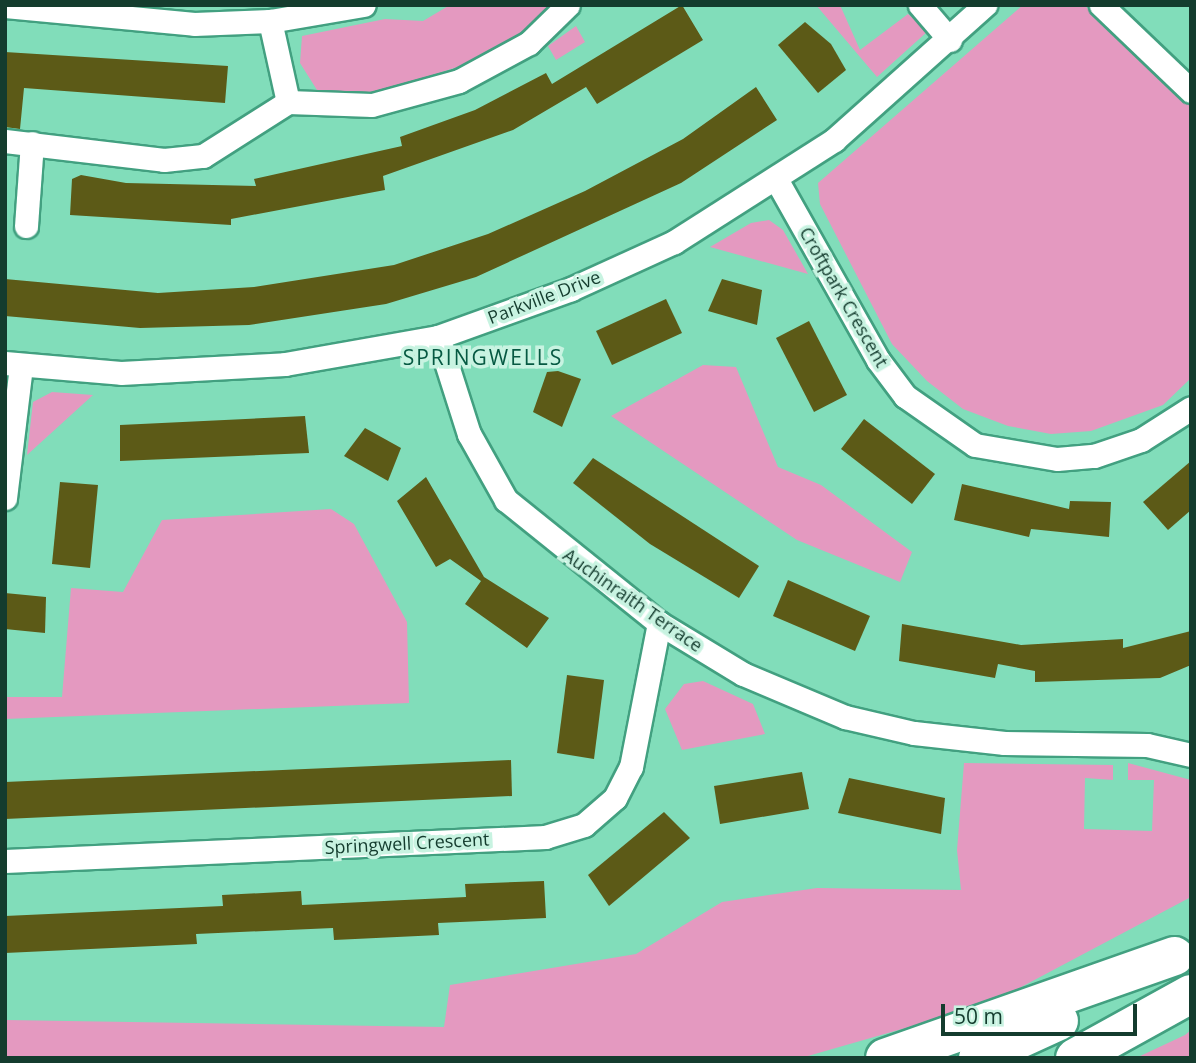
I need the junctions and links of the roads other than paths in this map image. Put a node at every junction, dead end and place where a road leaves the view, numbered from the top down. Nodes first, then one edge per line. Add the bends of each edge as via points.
1 (364, 5) edge
2 (568, 5) edge
3 (920, 5) edge
4 (985, 5) edge
5 (1101, 5) edge
6 (5, 6) edge
7 (270, 21) junction
8 (950, 40) junction
9 (1191, 90) edge
10 (288, 102) junction
11 (5, 141) edge
12 (32, 143) junction
13 (776, 179) junction
14 (26, 226) dead end
15 (438, 337) junction
16 (13, 364) edge
17 (1191, 408) edge
18 (5, 498) edge
19 (659, 623) junction
20 (1191, 755) edge
21 (5, 861) edge
22 (1183, 951) edge
23 (1191, 994) edge
24 (885, 1058) edge
25 (978, 1058) edge
26 (1076, 1058) edge

1 - 7 street
2 - 10 street via 529,43 459,81 372,105
3 - 8 street
4 - 8 street, Parkville Drive
5 - 9 street
6 - 7 street via 194,24
7 - 10 street
8 - 13 street, Parkville Drive via 834,140
10 - 12 street via 203,156 164,160
11 - 12 street
12 - 14 street
13 - 15 street, Parkville Drive via 674,242 571,289
13 - 17 street, Croftpark Crescent via 878,360 905,396 975,445 1057,458 1094,456 1141,440
15 - 16 street, Parkville Drive via 285,364 205,370
15 - 19 street, Auchinraith Terrace via 469,434 506,500
16 - 18 street, Parkville Drive
19 - 20 street, Auchinraith Terrace via 743,674 845,717 991,742 1116,743
19 - 21 street, Springwell Crescent via 631,767 615,798 584,825 545,837
22 - 24 highway
22 - 25 highway via 1055,1024
23 - 26 highway

